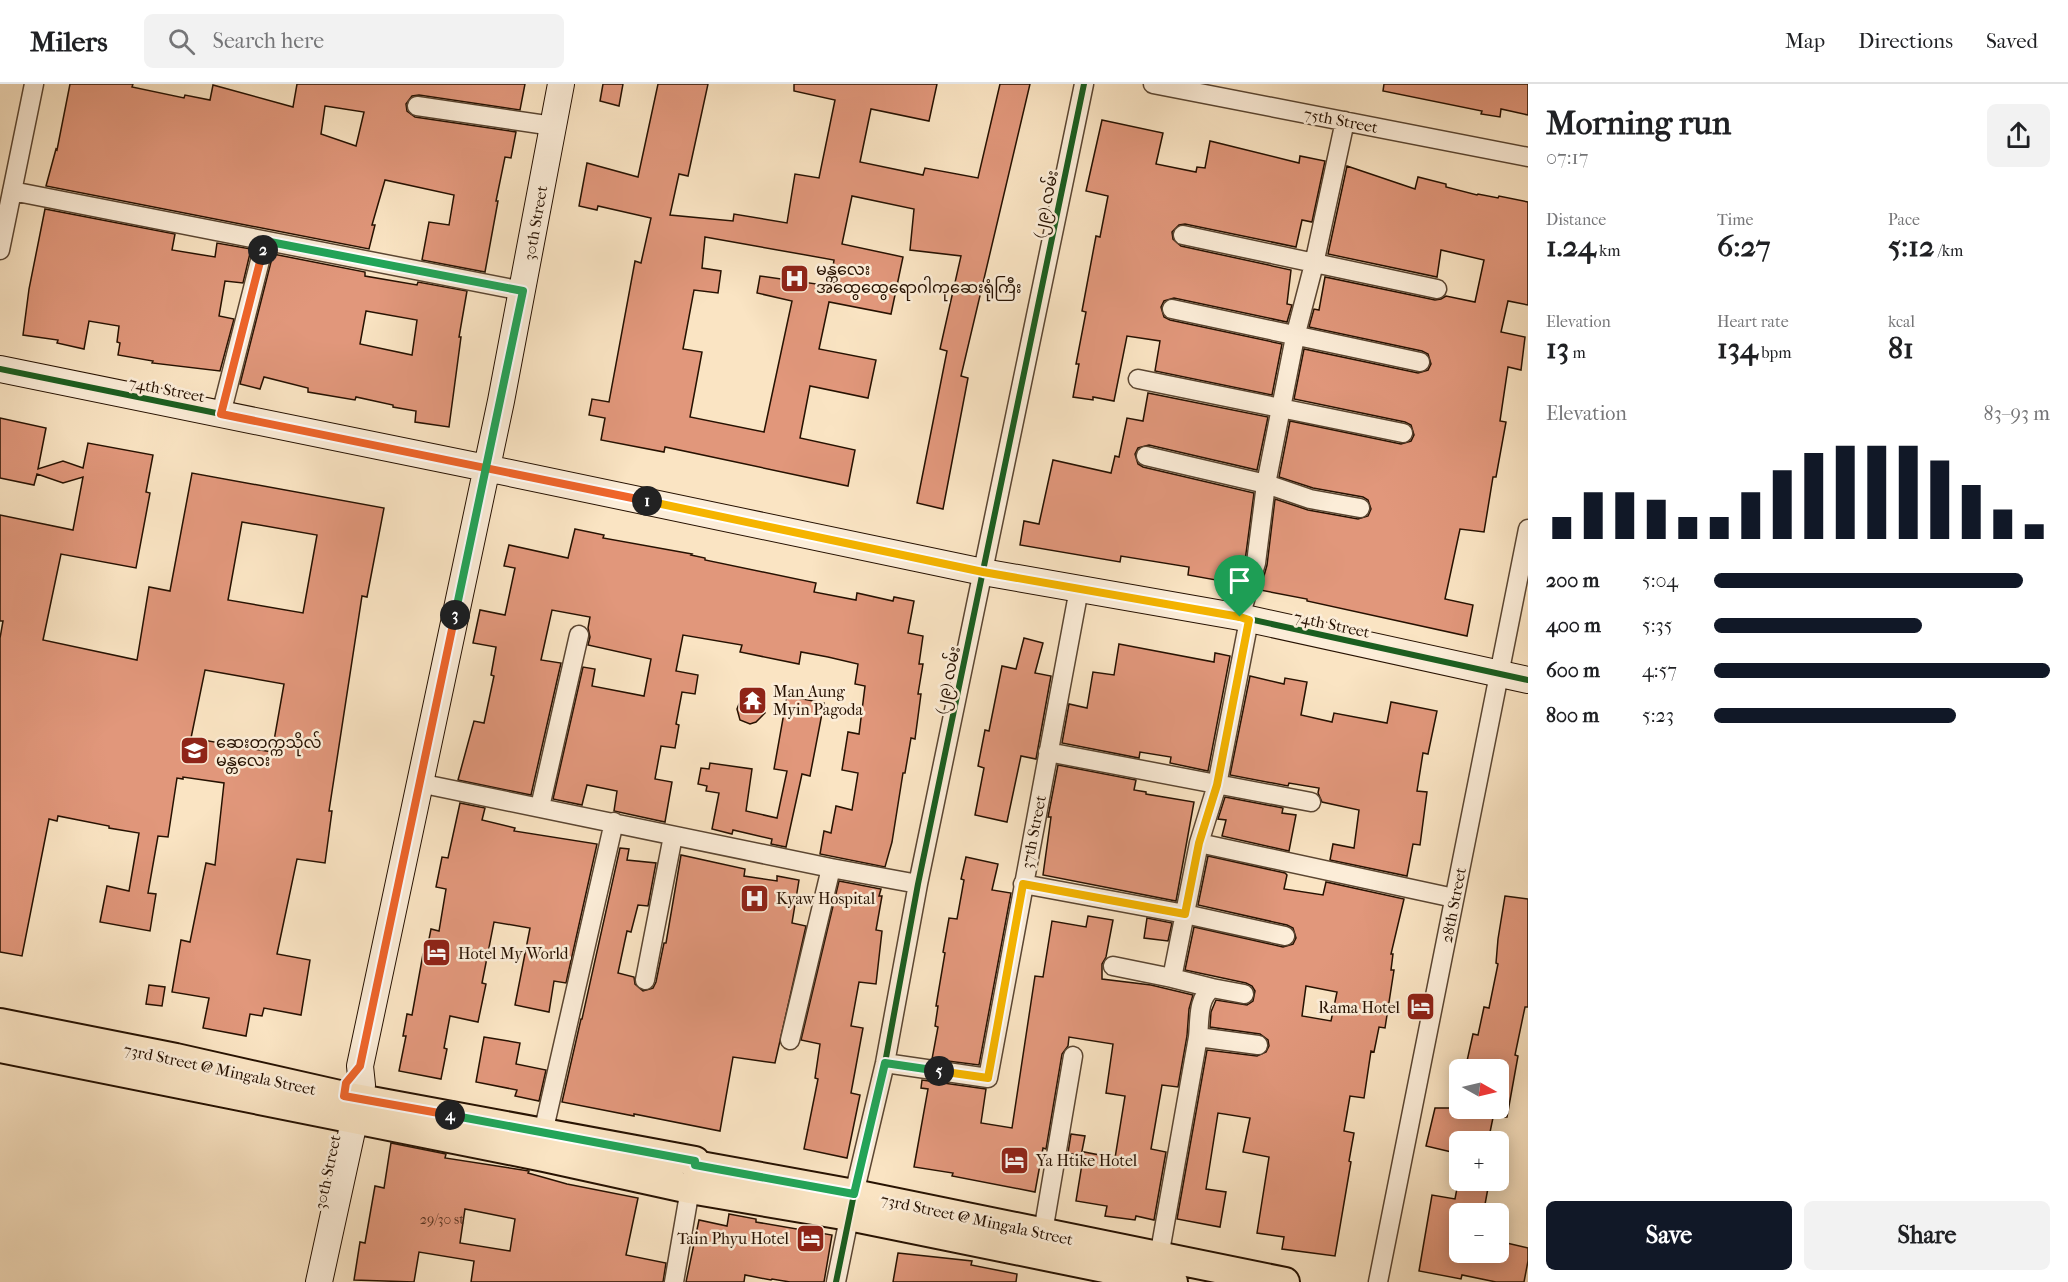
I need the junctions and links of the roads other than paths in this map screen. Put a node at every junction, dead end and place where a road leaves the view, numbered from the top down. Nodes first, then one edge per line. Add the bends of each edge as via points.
1 (34, 84) edge
2 (561, 84) edge
3 (1084, 84) edge
4 (1153, 84) edge
5 (417, 106) dead end
6 (1346, 121) junction
7 (553, 126) junction
8 (1528, 157) edge
9 (12, 191) junction
10 (1183, 235) dead end
11 (265, 241) junction
12 (0, 250) edge
13 (1314, 264) junction
14 (1437, 290) dead end
15 (523, 291) junction
16 (1172, 309) dead end
17 (1295, 337) junction
18 (1420, 362) dead end
19 (0, 369) edge
20 (1137, 379) dead end
21 (1282, 409) junction
22 (221, 414) junction
23 (1403, 433) dead end
24 (1146, 456) dead end
25 (486, 468) junction
26 (1266, 484) junction
27 (1360, 508) dead end
28 (1528, 529) edge
29 (983, 572) junction
30 (1079, 589) junction
31 (1244, 619) junction
32 (579, 635) dead end
33 (1499, 674) junction
34 (1528, 680) edge
35 (1048, 752) junction
36 (419, 783) junction
37 (1217, 785) junction
38 (1311, 802) dead end
39 (540, 807) junction
40 (614, 822) junction
41 (673, 836) junction
42 (1199, 843) junction
43 (831, 868) junction
44 (918, 884) junction
45 (1023, 884) junction
46 (1454, 898) junction
47 (1185, 914) junction
48 (1285, 936) dead end
49 (1113, 966) dead end
50 (1172, 978) junction
51 (645, 980) dead end
52 (1212, 988) junction
53 (1244, 994) dead end
54 (0, 1023) edge
55 (1198, 1037) junction
56 (790, 1040) dead end
57 (1258, 1045) dead end
58 (0, 1048) edge
59 (1073, 1056) dead end
60 (885, 1063) junction
61 (350, 1108) junction
62 (543, 1133) junction
63 (690, 1189) junction
64 (852, 1205) junction
65 (1043, 1232) junction
66 (1159, 1257) junction
67 (304, 1282) edge
68 (319, 1282) edge
69 (674, 1282) edge
70 (836, 1282) edge
71 (1173, 1282) edge
72 (1285, 1282) edge
73 (1378, 1282) edge

1 - 9 street
2 - 7 street, 30th Street
3 - 29 street, (၂၉) လမ်း
4 - 6 street, 75th Street
5 - 7 street
6 - 8 street, 75th Street
6 - 13 street
7 - 15 street, 30th Street
9 - 11 street
9 - 12 street
10 - 13 street
11 - 15 street
11 - 22 street
13 - 14 street
13 - 17 street
15 - 25 street, 30th Street
16 - 17 street
17 - 18 street
17 - 21 street
19 - 22 street, 74th Street
20 - 21 street
21 - 23 street
21 - 26 street
22 - 25 street, 74th Street
24 - 26 street
25 - 29 street, 74th Street
25 - 36 street, 30th Street
26 - 27 street via 1310,499
26 - 31 street
28 - 33 street, 28th Street
29 - 30 street, 74th Street
29 - 44 street, (၂၉) လမ်း
30 - 31 street, 74th Street
30 - 35 street, 37th Street
31 - 33 street, 74th Street
31 - 37 street
32 - 39 street
33 - 34 street, 74th Street
33 - 46 street, 28th Street
35 - 37 street
35 - 45 street, 37th Street
36 - 39 street
36 - 61 street, 30th Street via 360,1066 362,1085
37 - 38 street
37 - 42 street
39 - 40 street
40 - 41 street
40 - 62 street
41 - 43 street
41 - 51 street
42 - 46 street
42 - 47 street
43 - 44 street
43 - 56 street
44 - 60 street, (၂၉) လမ်း
45 - 47 street
45 - 60 street, 37th Street via 988,1078
46 - 73 street, 28th Street
47 - 48 street
47 - 50 street
49 - 50 street
50 - 52 street
52 - 53 street
52 - 55 street via 1204,993 1201,1003
54 - 61 main road, 73rd Street @ Mingala Street via 176,1058
55 - 57 street
55 - 66 street
58 - 61 main road, 73rd Street @ Mingala Street
59 - 65 street
60 - 64 street, (၂၉) လမ်း
61 - 62 main road, 73rd Street @ Mingala Street
61 - 63 main road, 73rd Street @ Mingala Street
61 - 67 street, 30th Street
61 - 68 street, 30th Street
62 - 64 main road, 73rd Street @ Mingala Street via 695,1161 695,1165
63 - 64 main road, 73rd Street @ Mingala Street
63 - 69 street
64 - 65 main road, 73rd Street @ Mingala Street
64 - 70 street, (၂၉) လမ်း
64 - 71 main road, 73rd Street @ Mingala Street
65 - 66 main road, 73rd Street @ Mingala Street
66 - 72 main road, 73rd Street @ Mingala Street

